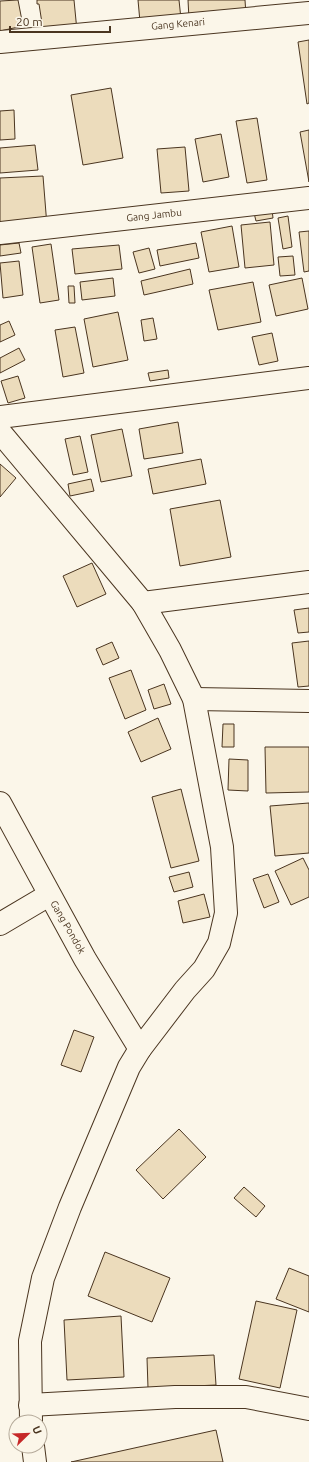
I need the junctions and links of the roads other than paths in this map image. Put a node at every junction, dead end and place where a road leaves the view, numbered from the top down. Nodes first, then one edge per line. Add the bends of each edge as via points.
1 (309, 13) edge
2 (0, 42) edge
3 (309, 198) edge
4 (0, 233) edge
5 (309, 378) edge
6 (0, 417) edge
7 (0, 432) edge
8 (309, 582) edge
9 (143, 603) junction
10 (194, 700) junction
11 (309, 701) edge
12 (0, 803) edge
13 (49, 895) junction
14 (0, 924) edge
15 (140, 1049) junction
16 (309, 1409) edge
17 (30, 1413) edge

1 - 2 street, Gang Kenari
3 - 4 street, Gang Jambu
5 - 6 street
7 - 9 street
8 - 9 street
9 - 10 street via 170,650
10 - 11 street
10 - 15 street via 222,847 226,912 219,943 204,969
12 - 13 street, Gang Pondok
13 - 14 street
13 - 15 street, Gang Pondok
15 - 17 street via 96,1146 43,1278 30,1341
16 - 17 street via 246,1397 175,1397

